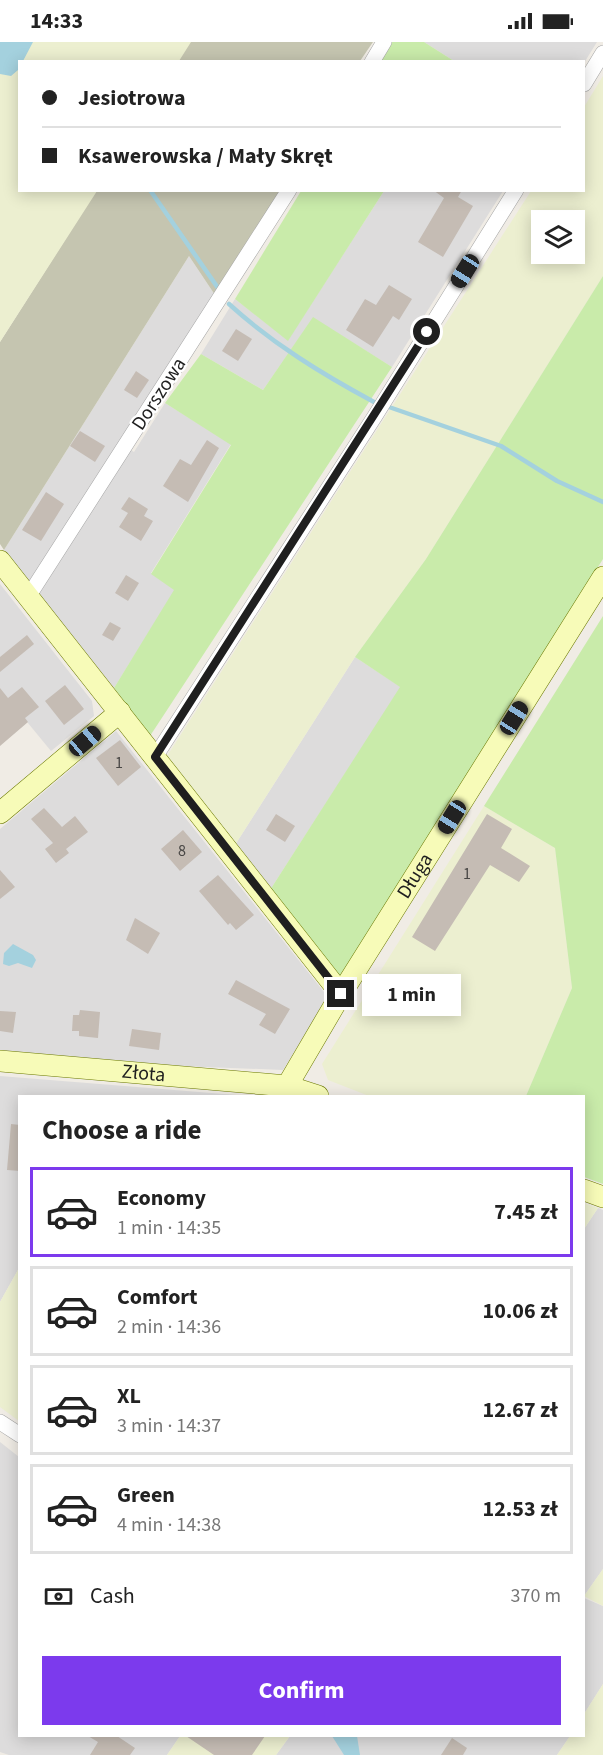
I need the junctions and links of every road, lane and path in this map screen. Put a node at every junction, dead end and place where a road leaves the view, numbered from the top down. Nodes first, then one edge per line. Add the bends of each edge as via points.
1 (384, 42) edge
2 (603, 53) edge
3 (373, 60) edge
4 (585, 82) edge
5 (288, 192) edge
6 (515, 192) edge
7 (0, 561) edge
8 (603, 577) edge
9 (28, 597) junction
10 (120, 712) junction
11 (155, 757) junction
12 (0, 813) edge
13 (341, 994) junction
14 (0, 1061) edge
15 (287, 1086) junction
16 (315, 1095) edge
17 (585, 1190) edge
18 (603, 1197) edge
19 (0, 1422) edge
20 (18, 1434) edge

1 - 3 street
2 - 4 street
5 - 9 street, Dorszowa
6 - 11 street
7 - 9 street
8 - 13 street, Długa
9 - 10 street
10 - 11 street
10 - 12 street
11 - 13 street
13 - 15 street, Długa
14 - 15 street, Złota
15 - 16 street, Złota
17 - 18 street
19 - 20 street

